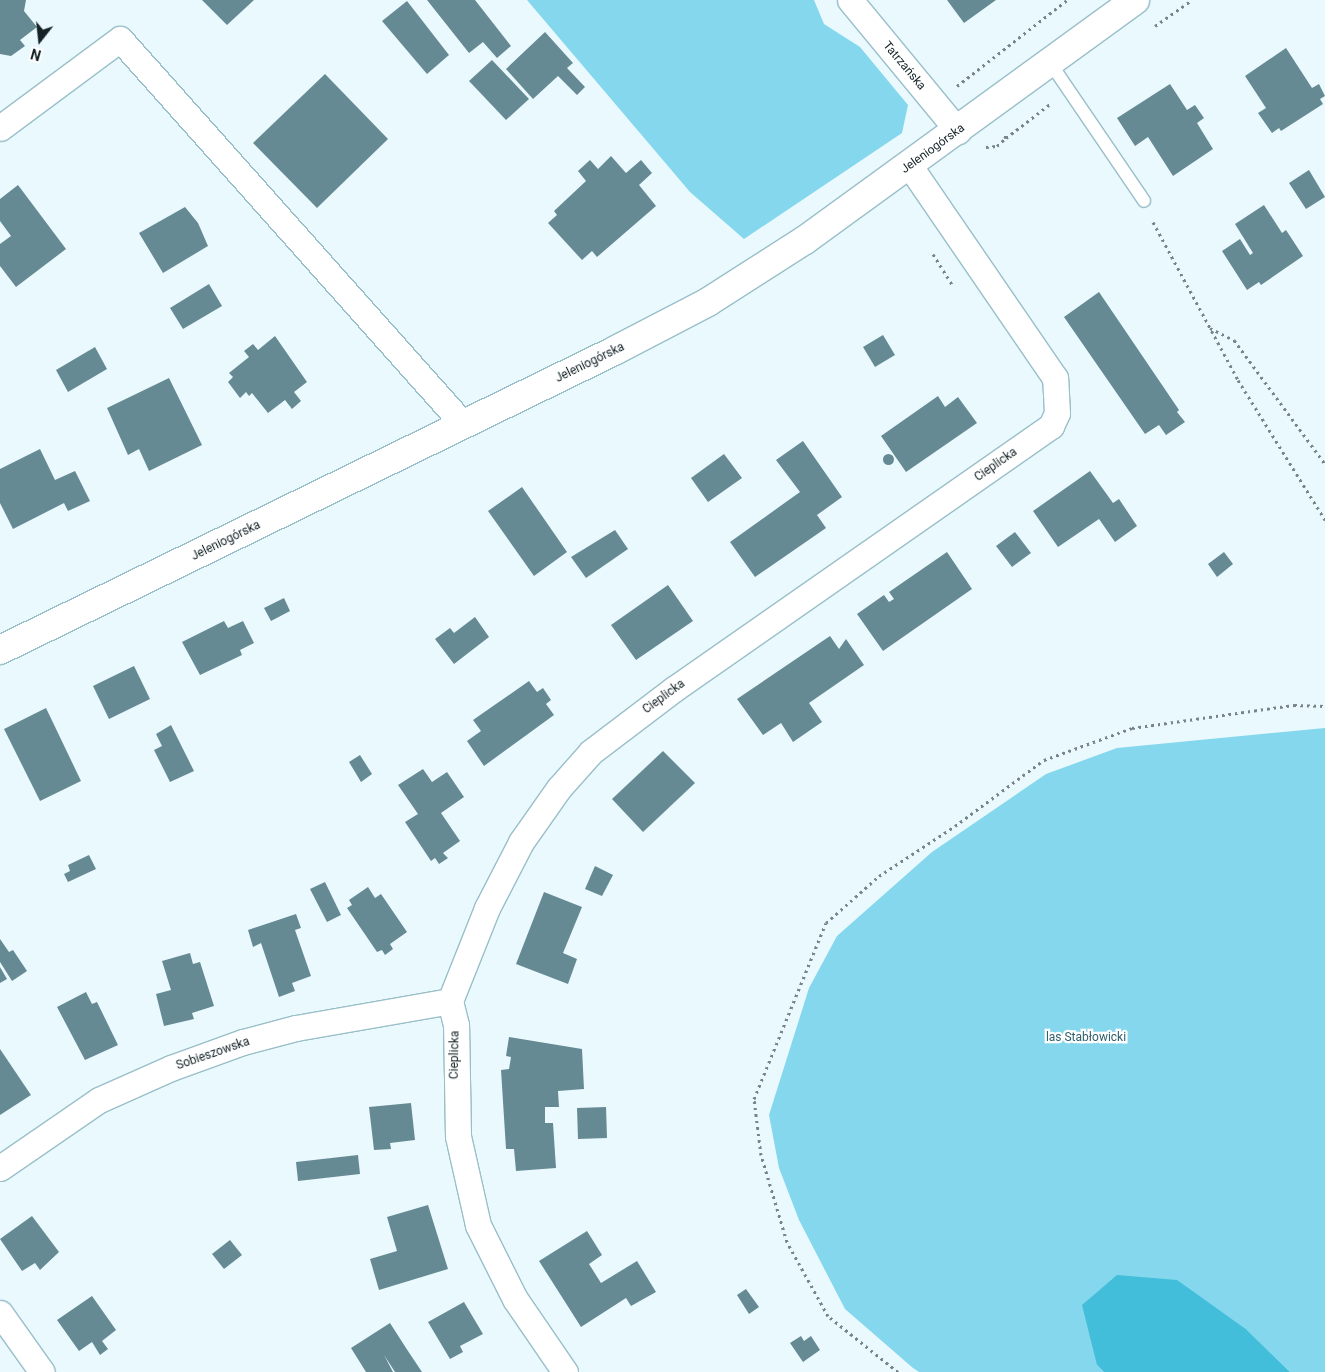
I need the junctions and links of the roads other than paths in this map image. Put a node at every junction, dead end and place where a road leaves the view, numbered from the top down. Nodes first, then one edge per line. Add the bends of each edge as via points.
1 (850, 0) edge
2 (1135, 0) edge
3 (1049, 61) junction
4 (0, 128) edge
5 (958, 131) junction
6 (910, 166) junction
7 (1144, 201) road end
8 (463, 424) junction
9 (0, 650) edge
10 (450, 1001) junction
11 (0, 1168) edge
12 (0, 1313) edge
13 (42, 1372) edge
14 (565, 1372) edge

1 - 5 street, Tatrzańska
2 - 3 street, Jeleniogórska
3 - 5 street, Jeleniogórska
3 - 7 lane
4 - 8 street via 120,39
5 - 6 street, Jeleniogórska
6 - 8 street, Jeleniogórska via 805,240 708,302
6 - 10 street, Cieplicka via 1055,378 1057,413 1051,426 674,689 591,752 559,788 521,842 487,908
8 - 9 street, Jeleniogórska
10 - 11 street, Sobieszowska via 296,1028 243,1042 172,1068 99,1100
10 - 14 street, Cieplicka via 456,1026 458,1136 478,1225 515,1299
12 - 13 street

